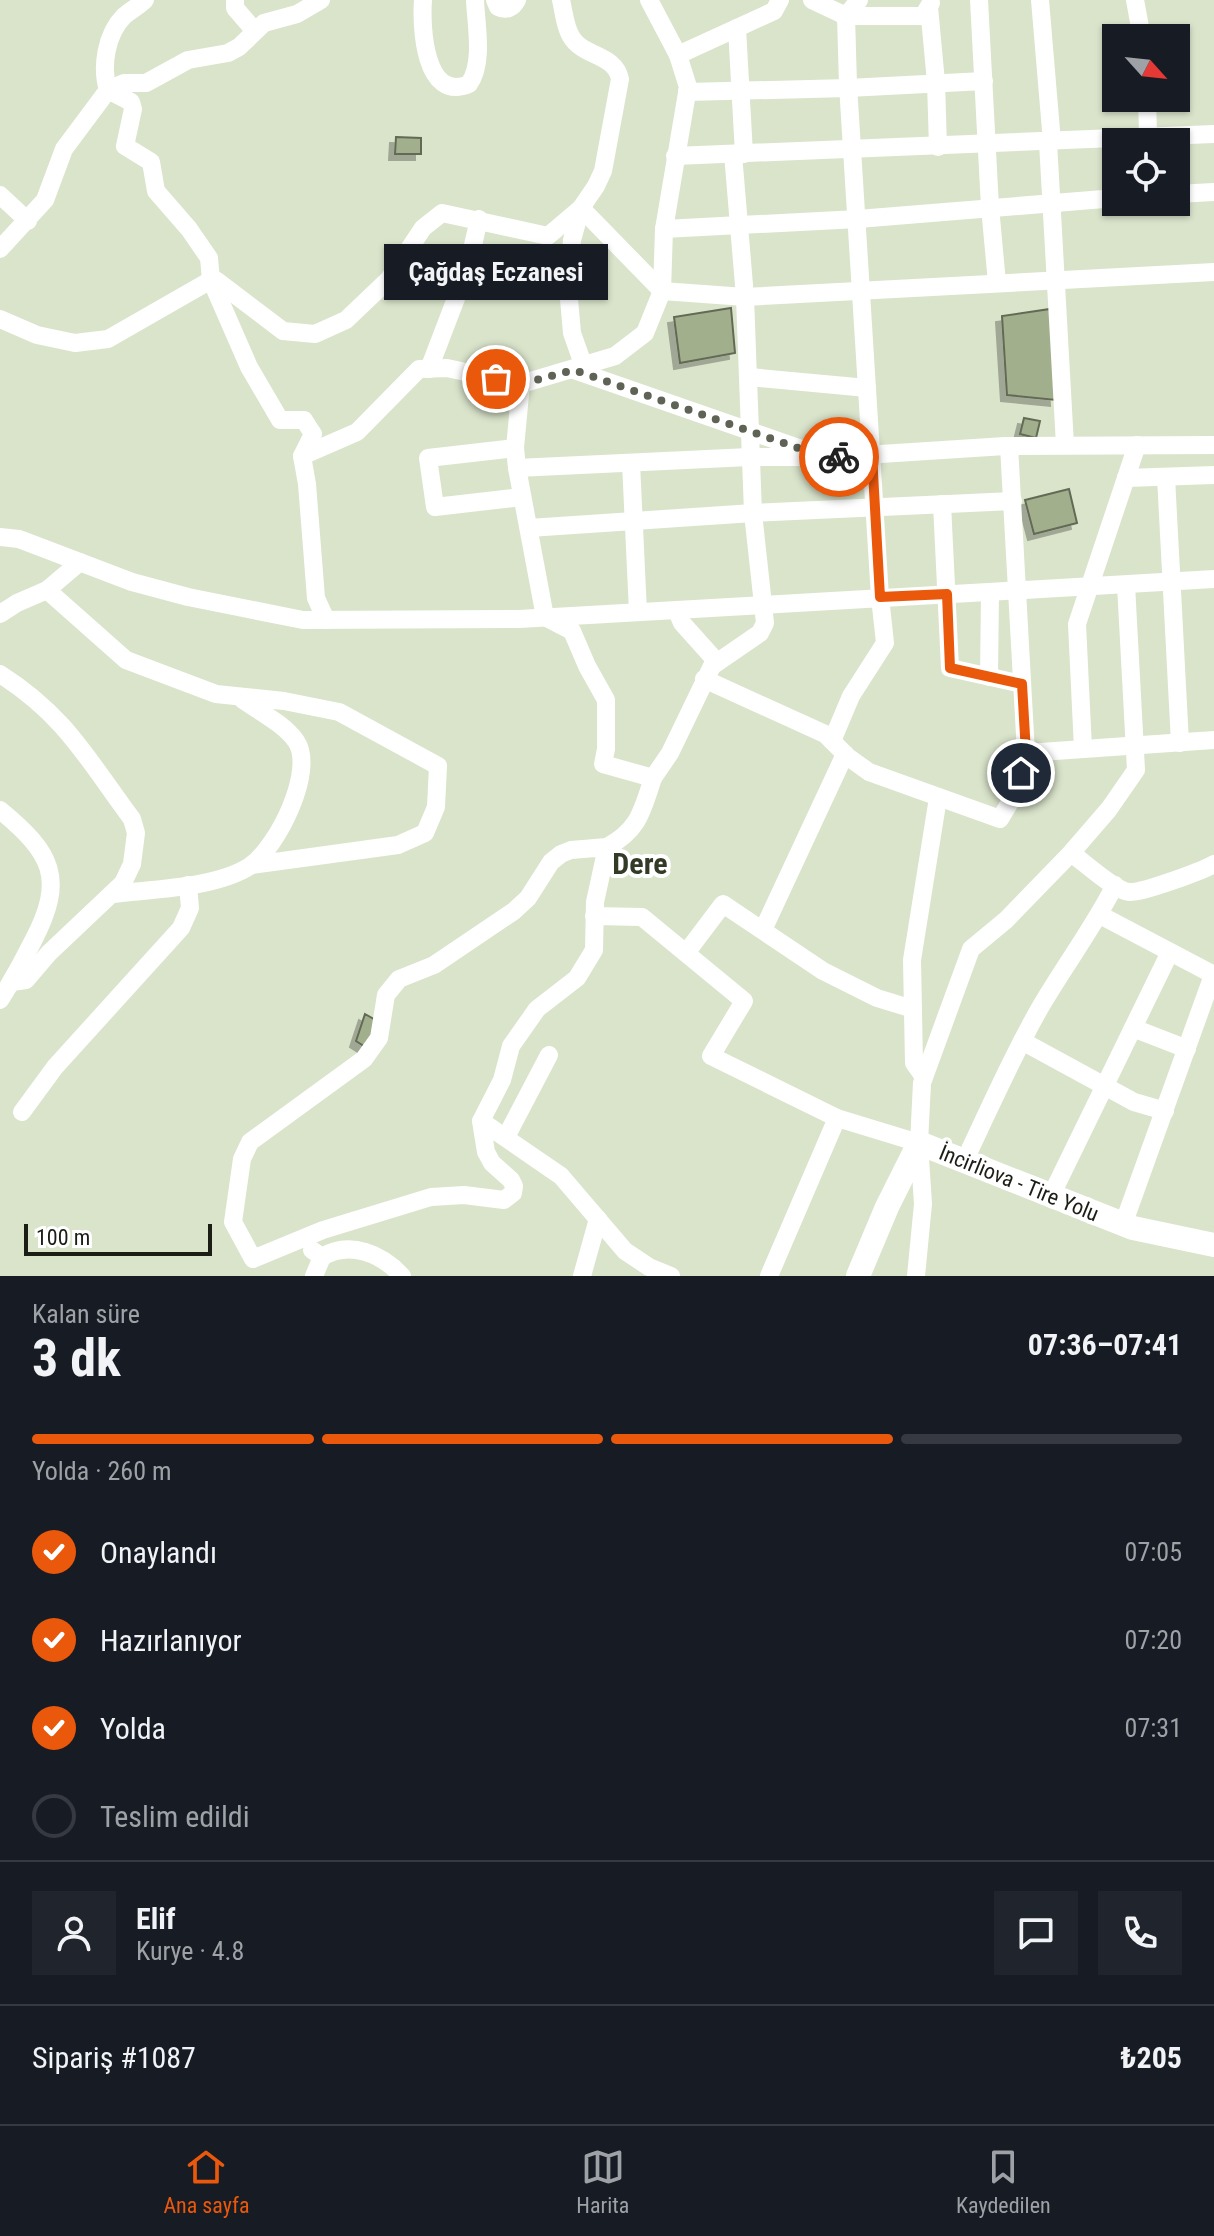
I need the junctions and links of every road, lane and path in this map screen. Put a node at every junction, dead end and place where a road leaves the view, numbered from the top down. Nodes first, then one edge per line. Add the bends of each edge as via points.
1 (145, 0) edge
2 (235, 0) edge
3 (321, 0) edge
4 (423, 0) edge
5 (475, 0) edge
6 (495, 0) edge
7 (517, 0) edge
8 (561, 0) edge
9 (649, 0) edge
10 (780, 0) edge
11 (812, 0) edge
12 (859, 0) edge
13 (979, 0) edge
14 (1040, 0) edge
15 (1135, 0) edge
16 (931, 3) edge
17 (846, 16) junction
18 (1139, 24) edge
19 (737, 28) junction
20 (254, 30) junction
21 (678, 55) junction
22 (984, 81) junction
23 (936, 82) junction
24 (848, 88) junction
25 (108, 90) junction
26 (687, 92) junction
27 (740, 92) junction
28 (1190, 134) edge
29 (1214, 134) edge
30 (1102, 138) edge
31 (1050, 142) junction
32 (988, 145) junction
33 (938, 147) junction
34 (852, 150) junction
35 (738, 154) junction
36 (675, 156) junction
37 (1214, 192) edge
38 (1190, 193) edge
39 (0, 195) edge
40 (1102, 199) edge
41 (1050, 203) junction
42 (990, 207) junction
43 (581, 208) junction
44 (479, 219) junction
45 (858, 219) junction
46 (28, 221) junction
47 (739, 225) junction
48 (664, 229) junction
49 (0, 249) edge
50 (1214, 272) edge
51 (211, 280) junction
52 (1056, 280) junction
53 (997, 283) junction
54 (861, 290) junction
55 (662, 291) junction
56 (745, 297) junction
57 (0, 319) edge
58 (579, 368) junction
59 (429, 369) junction
60 (749, 377) junction
61 (521, 384) junction
62 (867, 388) junction
63 (752, 432) junction
64 (1065, 445) junction
65 (1137, 445) junction
66 (1214, 445) edge
67 (1009, 446) junction
68 (515, 448) junction
69 (872, 455) junction
70 (302, 456) junction
71 (824, 457) junction
72 (753, 458) junction
73 (631, 463) junction
74 (517, 468) junction
75 (1214, 475) edge
76 (1166, 477) junction
77 (1126, 478) junction
78 (522, 497) junction
79 (1013, 501) junction
80 (942, 504) junction
81 (875, 507) junction
82 (753, 513) junction
83 (635, 520) junction
84 (529, 528) junction
85 (0, 537) edge
86 (80, 562) junction
87 (1214, 579) edge
88 (1171, 582) junction
89 (1126, 585) junction
90 (1089, 587) junction
91 (47, 590) junction
92 (1018, 591) junction
93 (990, 593) junction
94 (947, 594) junction
95 (880, 597) junction
96 (763, 605) junction
97 (677, 611) junction
98 (638, 612) junction
99 (0, 614) edge
100 (545, 617) junction
101 (326, 620) junction
102 (717, 662) junction
103 (0, 674) edge
104 (989, 677) junction
105 (704, 679) junction
106 (1022, 684) junction
107 (241, 698) junction
108 (1214, 740) edge
109 (1180, 743) junction
110 (1135, 746) junction
111 (838, 748) junction
112 (1083, 749) junction
113 (1026, 753) junction
114 (653, 778) junction
115 (938, 798) junction
116 (0, 810) edge
117 (607, 847) junction
118 (1071, 853) junction
119 (1214, 864) edge
120 (252, 865) junction
121 (188, 885) junction
122 (1115, 885) junction
123 (113, 894) junction
124 (1100, 915) junction
125 (594, 916) junction
126 (763, 930) junction
127 (686, 953) junction
128 (1169, 954) junction
129 (1213, 975) edge
130 (12, 982) junction
131 (0, 1000) edge
132 (913, 1009) junction
133 (1133, 1028) junction
134 (1022, 1041) junction
135 (1187, 1049) junction
136 (549, 1055) dead end
137 (924, 1077) junction
138 (1104, 1085) junction
139 (1165, 1111) junction
140 (22, 1112) dead end
141 (837, 1118) junction
142 (481, 1121) junction
143 (506, 1137) junction
144 (919, 1143) junction
145 (964, 1162) junction
146 (1051, 1196) junction
147 (598, 1219) junction
148 (1123, 1225) junction
149 (299, 1241) junction
150 (1214, 1245) edge
151 (322, 1257) junction
152 (314, 1276) edge
153 (402, 1276) edge
154 (582, 1276) edge
155 (671, 1276) edge
156 (769, 1276) edge
157 (858, 1276) edge
158 (916, 1276) edge

1 - 25 street via 116,27 104,64
2 - 20 street via 235,8
3 - 20 street
4 - 5 street via 430,68 458,87 469,84 475,73
6 - 7 street via 505,9
8 - 43 street via 573,41 615,66 620,79 603,171
9 - 21 street
10 - 19 street via 774,11
11 - 17 street
12 - 17 street
13 - 22 street
14 - 31 street
15 - 18 street
16 - 17 street via 923,16
16 - 23 street
17 - 24 street
19 - 21 street
19 - 27 street
20 - 25 street via 228,53 188,60 146,83
21 - 26 street
22 - 23 street
22 - 32 street
23 - 24 street
23 - 33 street
24 - 27 street
24 - 34 street
25 - 46 street via 64,149 45,200
25 - 51 street via 131,102 125,146 151,162 156,191 202,246
26 - 27 street
26 - 36 street
27 - 35 street
28 - 29 street
30 - 31 street
31 - 32 street
31 - 41 street
32 - 33 street
32 - 42 street
33 - 34 street
34 - 35 street
34 - 45 street
35 - 36 street
35 - 47 street
36 - 48 street
37 - 38 street
39 - 46 street
40 - 41 street
41 - 42 street
41 - 52 street
42 - 45 street
42 - 53 street
43 - 44 street via 548,236
43 - 55 street
43 - 58 street via 568,288
44 - 51 street via 442,213 423,228 389,279 346,320 315,334 283,331
44 - 59 street via 468,267
45 - 47 street
45 - 54 street
46 - 49 street
47 - 48 street
47 - 56 street
48 - 55 street
50 - 52 street
51 - 57 street via 108,339 75,343
51 - 70 street via 249,367 280,420 304,420 313,434
52 - 53 street
52 - 64 street
53 - 54 street
54 - 56 street
54 - 62 street
55 - 56 street
55 - 58 street via 645,333 615,356
56 - 60 street
58 - 61 street
58 - 63 street
59 - 61 street
59 - 70 street via 419,369 357,432
60 - 62 street
60 - 63 street
61 - 68 street
62 - 69 street
63 - 71 street
63 - 72 street
64 - 65 street
64 - 67 street
65 - 66 street
65 - 77 street
67 - 69 street
67 - 79 street
68 - 74 street
68 - 78 street via 428,458 435,507
69 - 71 street
69 - 81 street
70 - 101 street via 316,598
71 - 72 street
72 - 73 street
72 - 82 street
73 - 74 street
73 - 83 street
74 - 78 street
75 - 76 street
76 - 77 street
76 - 88 street
77 - 90 street
78 - 84 street
79 - 80 street
79 - 92 street
80 - 81 street
80 - 94 street
81 - 82 street
81 - 95 street
82 - 83 street
82 - 96 street
83 - 84 street
83 - 98 street
84 - 100 street
85 - 86 street
86 - 91 street
86 - 101 street via 188,597
87 - 88 street
88 - 89 street
88 - 109 street
89 - 90 street
89 - 110 street
90 - 92 street
90 - 112 street via 1077,624
91 - 99 street
91 - 107 street via 126,660 216,694
92 - 93 street
92 - 106 street
93 - 94 street
93 - 104 street
94 - 95 street
94 - 104 street via 950,668
95 - 96 street
95 - 111 street via 885,643 851,696
96 - 97 street
96 - 102 street via 760,633
97 - 98 street
97 - 102 street
98 - 100 street
100 - 101 street
100 - 114 street via 572,631 606,700 603,764
102 - 105 street
103 - 123 street via 59,720 132,819 132,864
104 - 106 street
105 - 111 street via 825,734
105 - 114 street
106 - 113 street
107 - 120 street via 297,742 302,767 284,825
107 - 120 street via 339,712 438,766 436,807 425,833 398,845
108 - 109 street
109 - 110 street
110 - 112 street
110 - 118 street via 1136,770
111 - 115 street via 869,772
111 - 126 street
112 - 113 street
113 - 115 street via 1016,792 1000,819
114 - 117 street via 635,826
115 - 132 street via 912,960
116 - 130 street via 41,850 51,873 52,897 42,925
117 - 125 street
117 - 149 street via 561,854 514,911 434,965 399,979 386,995 381,1032 364,1059 250,1142 242,1159 235,1229 253,1259
118 - 122 street
118 - 137 street via 971,949
119 - 122 street via 1129,892
120 - 121 street
121 - 123 street
121 - 140 street via 190,908 181,928 55,1067
122 - 124 street
123 - 130 street via 26,980
124 - 128 street
124 - 134 street
125 - 127 street via 642,917
125 - 142 street via 594,950 577,978 537,1009 511,1046 502,1080
126 - 127 street via 723,904
126 - 132 street via 823,971
127 - 141 street via 744,1001 711,1056
128 - 129 street
128 - 133 street
129 - 135 street
130 - 131 street
132 - 137 street via 914,1063
133 - 135 street
133 - 138 street
134 - 138 street
134 - 145 street
135 - 139 street
136 - 143 street
137 - 144 street
138 - 139 street
138 - 146 street
139 - 148 street
141 - 144 street
141 - 156 street
142 - 143 street
142 - 149 street via 486,1152 514,1186 509,1198 431,1197
143 - 147 street via 561,1176
144 - 145 main road, İncirliova - Tire Yolu
144 - 157 main road, İncirliova - Tire Yolu
144 - 158 street via 923,1204
145 - 146 main road, İncirliova - Tire Yolu
146 - 148 main road, İncirliova - Tire Yolu
147 - 154 street
147 - 155 street via 625,1251
148 - 150 main road, İncirliova - Tire Yolu
149 - 151 street
151 - 152 street
151 - 153 street via 358,1248

